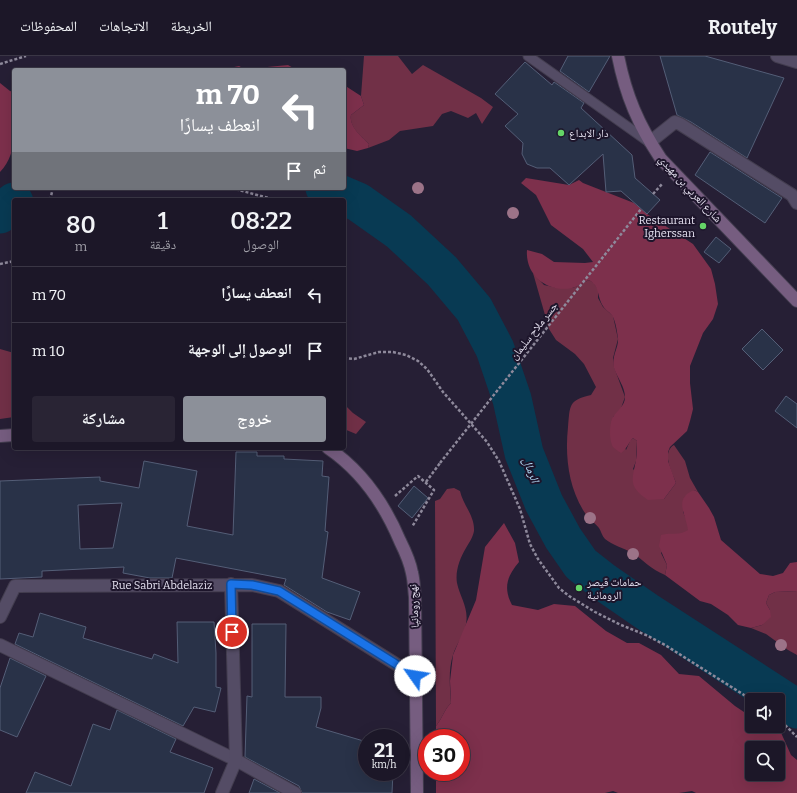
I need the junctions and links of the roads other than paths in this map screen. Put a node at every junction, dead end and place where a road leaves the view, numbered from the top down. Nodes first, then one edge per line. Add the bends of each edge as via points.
1 (528, 56) edge
2 (618, 56) edge
3 (777, 56) edge
4 (797, 62) edge
5 (650, 142) junction
6 (795, 196) edge
7 (797, 300) edge
8 (12, 435) edge
9 (0, 436) edge
10 (331, 450) edge
11 (231, 584) junction
12 (0, 617) edge
13 (0, 645) edge
14 (415, 676) junction
15 (236, 760) junction
16 (222, 793) edge
17 (295, 793) edge
18 (416, 793) edge

1 - 5 lane
2 - 5 street, شارع العربي بن مهيدي via 632,110
3 - 4 street
5 - 6 street via 675,122
5 - 7 street, شارع العربي بن مهيدي via 674,174
8 - 9 street
10 - 14 street, نهج رومانيا via 363,478 391,519 402,545 412,573 416,597
11 - 12 street, Rue Sabri Abdelaziz via 15,586
11 - 14 street, Rue Sabri Abdelaziz via 252,585 279,591
11 - 15 street
13 - 15 street
14 - 18 street, نهج رومانيا
15 - 16 street
15 - 17 street

